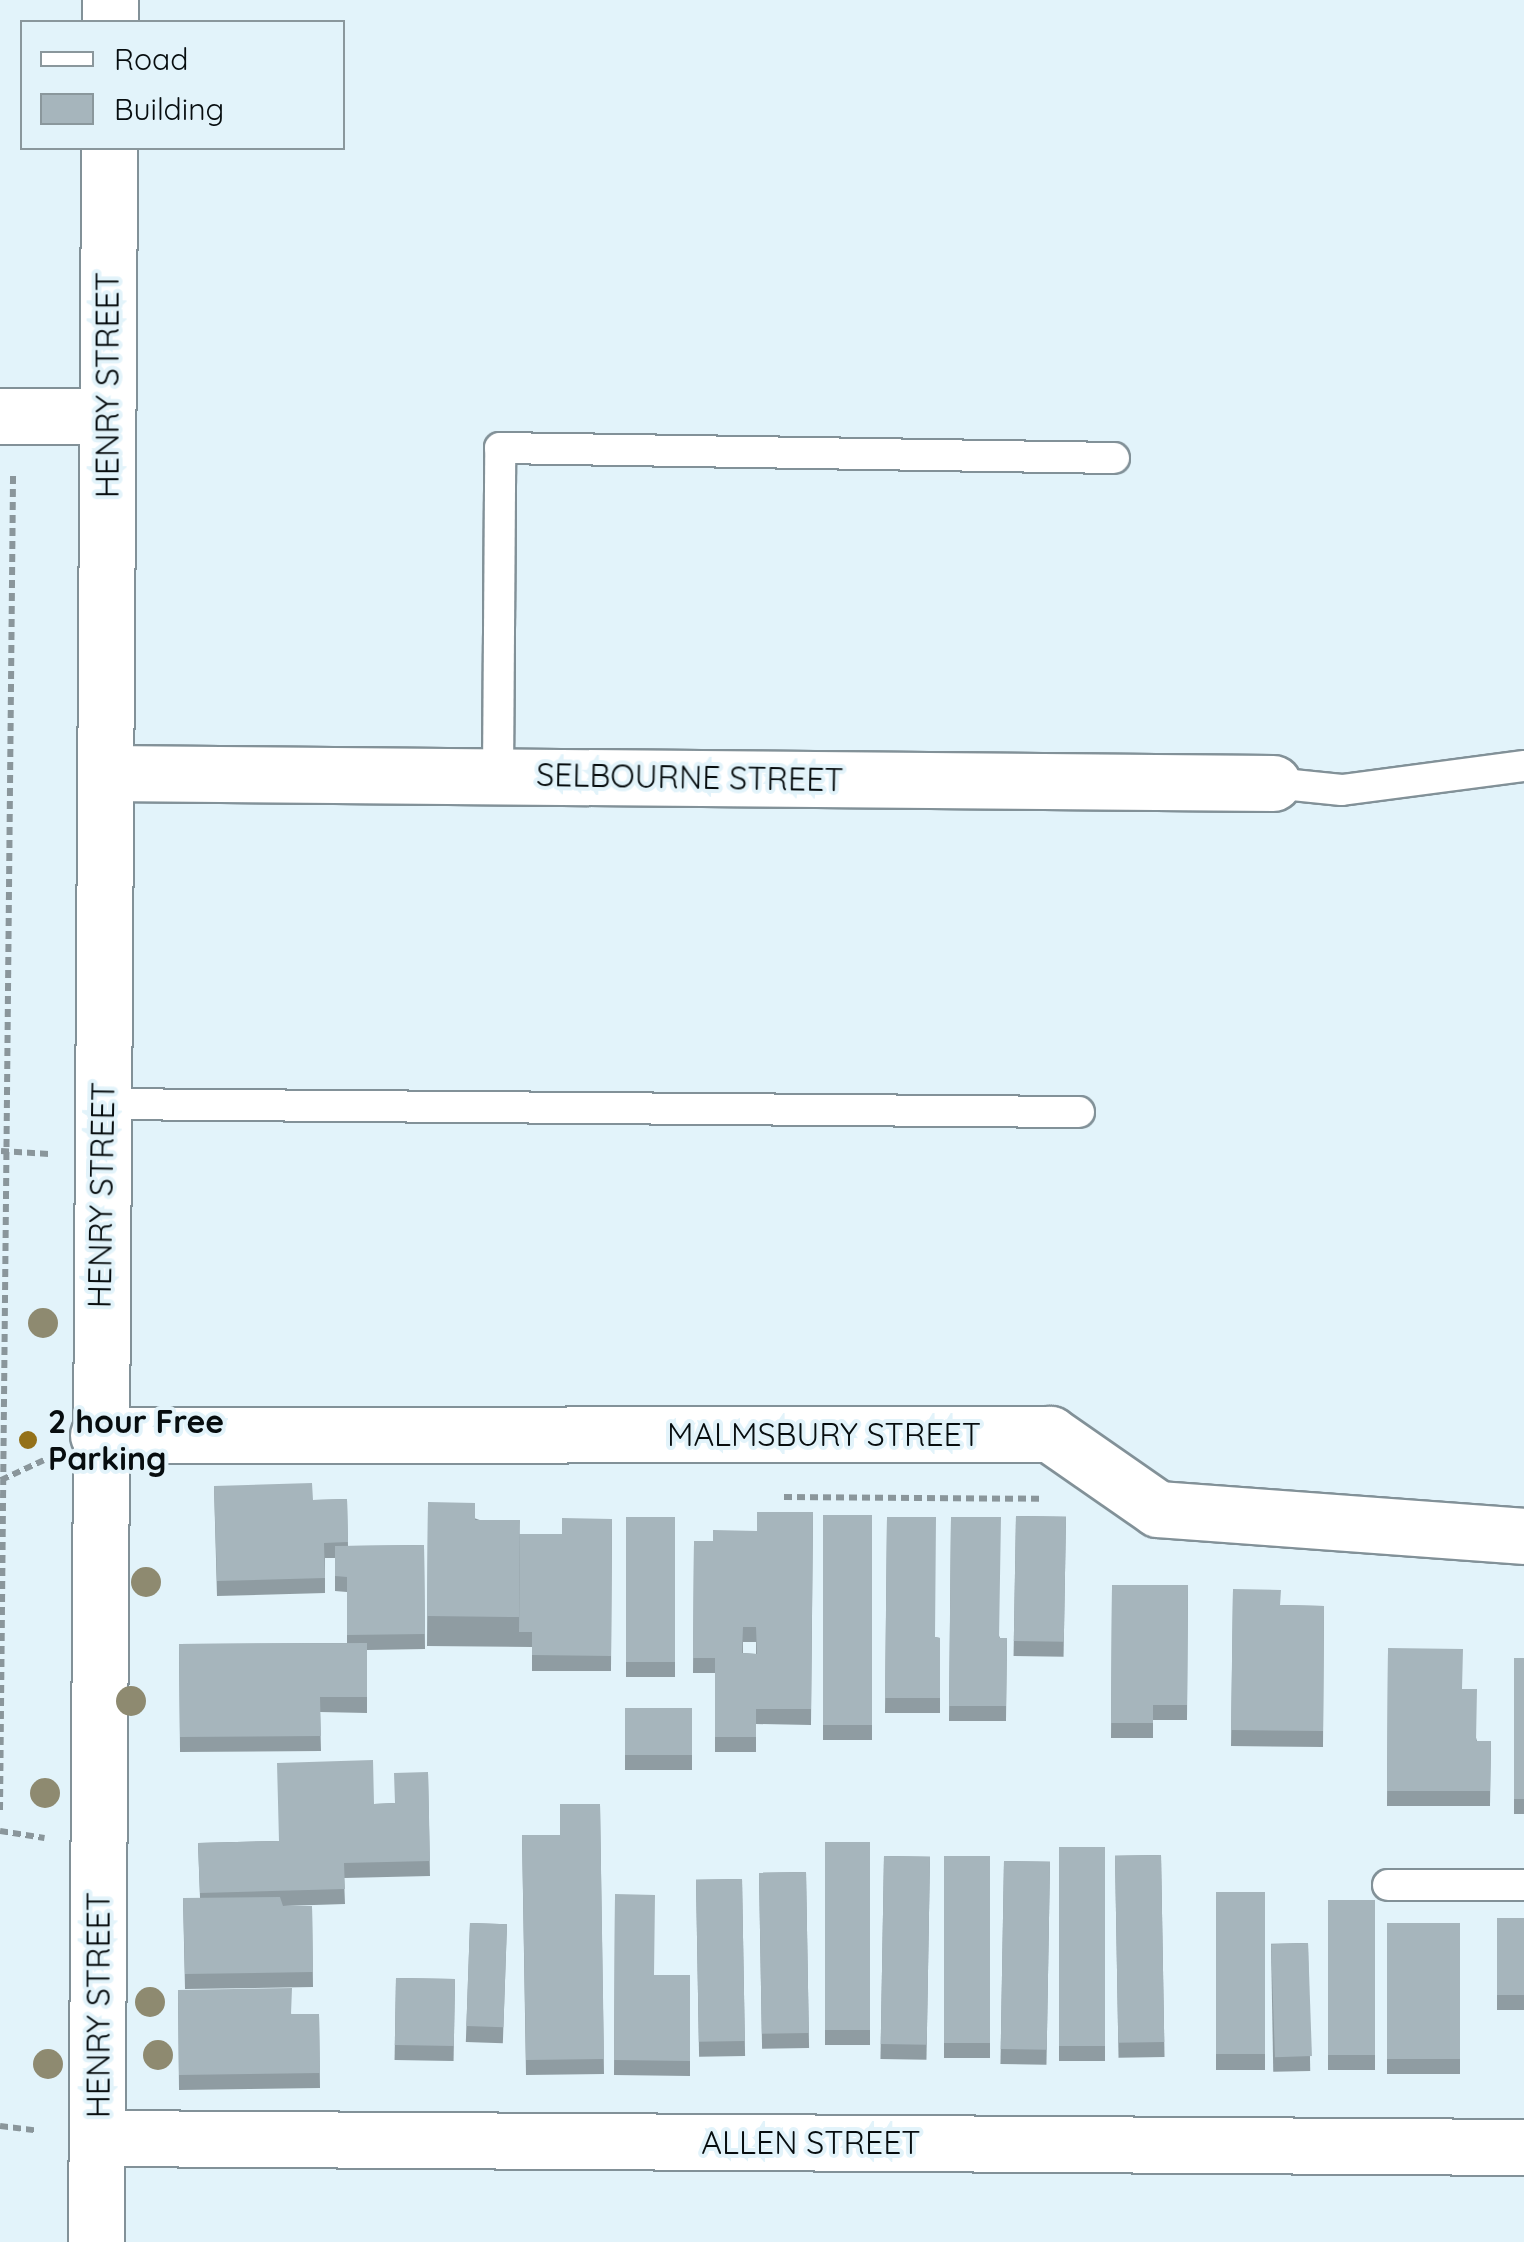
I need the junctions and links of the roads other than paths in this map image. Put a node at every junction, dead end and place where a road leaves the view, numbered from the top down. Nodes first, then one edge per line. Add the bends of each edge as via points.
1 (109, 150) edge
2 (7, 416) edge
3 (106, 416) junction
4 (1114, 458) dead end
5 (1524, 766) edge
6 (106, 774) junction
7 (498, 775) junction
8 (1273, 783) joint
9 (102, 1104) junction
10 (1079, 1112) dead end
11 (98, 1435) junction
12 (1524, 1536) edge
13 (1388, 1885) dead end
14 (1524, 1885) edge
15 (97, 2138) junction
16 (1524, 2147) edge
17 (96, 2242) edge

1 - 3 street, HENRY STREET
2 - 3 street
3 - 6 street, HENRY STREET
4 - 7 lane via 500,448
5 - 8 lane via 1342,790
6 - 7 street, SELBOURNE STREET
6 - 9 street, HENRY STREET
7 - 8 street, SELBOURNE STREET
9 - 10 lane
9 - 11 street, HENRY STREET
11 - 12 street, MALMSBURY STREET via 1050,1434 1158,1510
11 - 15 street, HENRY STREET
13 - 14 lane
15 - 16 street, ALLEN STREET
15 - 17 street, HENRY STREET

